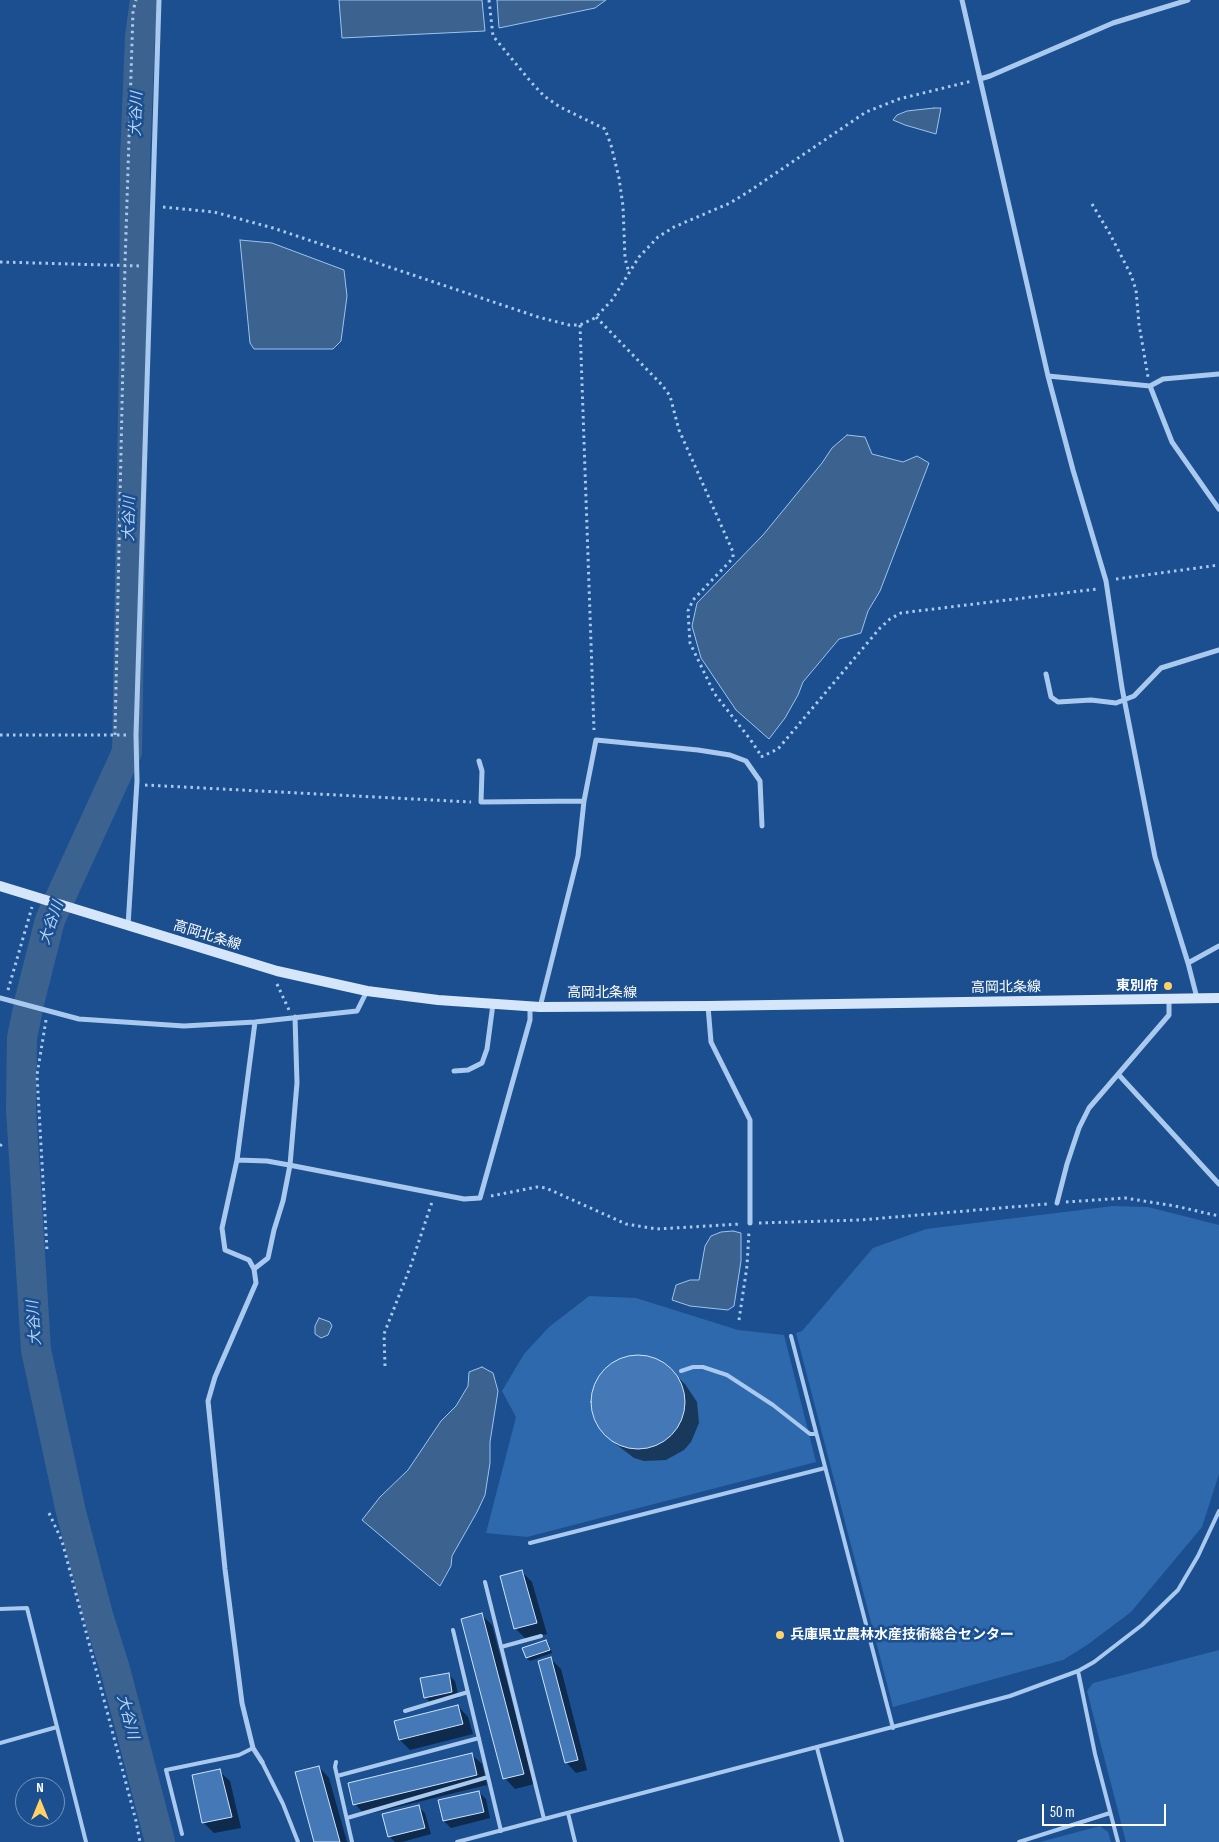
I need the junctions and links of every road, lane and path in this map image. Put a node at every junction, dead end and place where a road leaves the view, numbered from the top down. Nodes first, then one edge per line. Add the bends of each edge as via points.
1 (136, 0) edge
2 (159, 0) edge
3 (489, 0) edge
4 (962, 0) edge
5 (1188, 0) edge
6 (980, 79) junction
7 (1092, 204) dead end
8 (152, 206) junction
9 (0, 262) edge
10 (125, 265) junction
11 (145, 266) dead end
12 (629, 274) junction
13 (596, 317) junction
14 (580, 325) junction
15 (1219, 374) edge
16 (1048, 376) junction
17 (1150, 386) junction
18 (1219, 509) edge
19 (1219, 565) edge
20 (1106, 584) junction
21 (1219, 650) edge
22 (1046, 674) dead end
23 (1124, 700) junction
24 (0, 735) edge
25 (596, 740) junction
26 (762, 757) junction
27 (479, 761) dead end
28 (746, 761) junction
29 (137, 784) junction
30 (584, 801) junction
31 (481, 802) junction
32 (762, 826) dead end
33 (0, 886) edge
34 (38, 898) junction
35 (128, 926) junction
36 (1219, 946) edge
37 (1188, 963) junction
38 (277, 971) junction
39 (367, 990) junction
40 (1170, 998) junction
41 (1198, 998) junction
42 (1219, 998) edge
43 (3, 999) edge
44 (493, 1004) junction
45 (535, 1006) junction
46 (708, 1006) junction
47 (49, 1012) junction
48 (293, 1018) junction
49 (255, 1022) junction
50 (454, 1071) dead end
51 (1118, 1074) junction
52 (4, 1142) dead end
53 (0, 1146) edge
54 (237, 1160) junction
55 (290, 1165) junction
56 (1219, 1184) edge
57 (435, 1194) junction
58 (480, 1198) junction
59 (1057, 1203) junction
60 (1219, 1216) edge
61 (750, 1223) junction
62 (46, 1250) dead end
63 (254, 1269) junction
64 (739, 1320) dead end
65 (791, 1336) dead end
66 (386, 1366) dead end
67 (681, 1371) dead end
68 (816, 1434) junction
69 (825, 1468) junction
70 (1219, 1511) edge
71 (49, 1514) dead end
72 (530, 1543) dead end
73 (485, 1582) dead end
74 (0, 1609) edge
75 (453, 1630) dead end
76 (541, 1636) dead end
77 (501, 1647) junction
78 (1078, 1671) junction
79 (468, 1692) junction
80 (405, 1711) dead end
81 (57, 1727) junction
82 (893, 1728) junction
83 (479, 1738) junction
84 (0, 1743) edge
85 (253, 1748) junction
86 (817, 1748) junction
87 (262, 1762) joint
88 (336, 1762) dead end
89 (337, 1776) junction
90 (488, 1777) junction
91 (568, 1813) junction
92 (1110, 1813) junction
93 (347, 1818) junction
94 (544, 1819) junction
95 (501, 1831) junction
96 (182, 1834) dead end
97 (86, 1842) edge
98 (140, 1842) edge
99 (298, 1842) edge
100 (352, 1842) edge
101 (457, 1842) edge
102 (575, 1842) edge
103 (842, 1842) edge
104 (1019, 1842) edge
105 (1118, 1842) edge

1 - 10 path via 133,11
2 - 8 street
3 - 12 path via 493,36 531,82 560,107 605,129 624,206 625,258
4 - 6 street
5 - 6 street via 1113,23
6 - 12 path via 898,99 866,112 730,203 658,237
6 - 16 street
7 - 17 path via 1136,290
8 - 14 path via 214,212 273,228 538,317
8 - 29 street
9 - 10 path
10 - 11 path
10 - 24 path via 116,735
12 - 13 path
13 - 14 path
13 - 26 path via 670,396 679,430 733,552 733,558 693,600 688,611 690,643 714,693
14 - 25 path
15 - 17 street via 1163,379
16 - 17 street
16 - 20 street
17 - 18 street via 1172,442
19 - 20 path
20 - 23 street
20 - 26 path via 902,613 890,618 778,749
21 - 23 street via 1161,668 1134,696
22 - 23 street via 1051,697 1058,702 1091,700 1116,703
23 - 37 street via 1155,857
25 - 28 street via 698,750
25 - 30 street
26 - 28 path
27 - 31 street via 482,771
28 - 32 street via 760,781
29 - 31 path
29 - 35 street
30 - 31 street
30 - 45 street via 578,856
33 - 34 main road, 高岡北条線
34 - 35 main road, 高岡北条線
34 - 43 path
35 - 38 main road, 高岡北条線
36 - 37 street
37 - 41 street
38 - 39 main road, 高岡北条線
38 - 48 path via 275,980
39 - 44 main road, 高岡北条線
39 - 48 street via 357,1011
40 - 41 main road, 高岡北条線
40 - 46 main road, 高岡北条線
40 - 51 street via 1170,1015
41 - 42 main road, 高岡北条線
43 - 47 street
44 - 45 main road, 高岡北条線
44 - 50 street via 482,1062 468,1070
45 - 46 main road, 高岡北条線
45 - 58 street
46 - 61 street via 711,1042 750,1120
47 - 49 street via 79,1019 184,1026
47 - 62 path via 37,1075
48 - 49 street
48 - 55 street via 298,1083
49 - 54 street
51 - 56 street
51 - 59 street via 1089,1108 1078,1128
52 - 53 path
54 - 55 street
54 - 63 street via 222,1228 225,1250 249,1260
55 - 57 street
55 - 63 street via 268,1258
57 - 58 street
57 - 66 path via 384,1334
58 - 61 path via 546,1188 626,1224 657,1228
59 - 60 path via 1125,1198
59 - 61 path via 860,1220
61 - 64 path
63 - 85 street via 256,1283 215,1377 208,1401 242,1703
65 - 68 lane
67 - 68 lane via 703,1367 727,1375 810,1434
68 - 69 lane
69 - 72 lane
69 - 82 lane
70 - 78 lane via 1178,1590 1142,1625
71 - 98 path via 62,1540
73 - 77 lane
74 - 81 lane via 27,1608
75 - 79 lane
76 - 77 lane
77 - 94 lane
78 - 82 lane via 1010,1696
78 - 92 lane
79 - 80 lane
79 - 83 lane
81 - 84 lane
81 - 97 lane
82 - 86 lane
83 - 89 lane
83 - 90 lane
85 - 87 street
85 - 96 lane via 239,1755 166,1770
86 - 91 lane
86 - 103 lane
87 - 99 lane
88 - 89 lane
89 - 93 lane
90 - 93 lane
90 - 95 lane
91 - 94 lane
91 - 102 lane
92 - 104 lane
92 - 105 lane
93 - 100 lane
94 - 95 lane
95 - 101 lane

